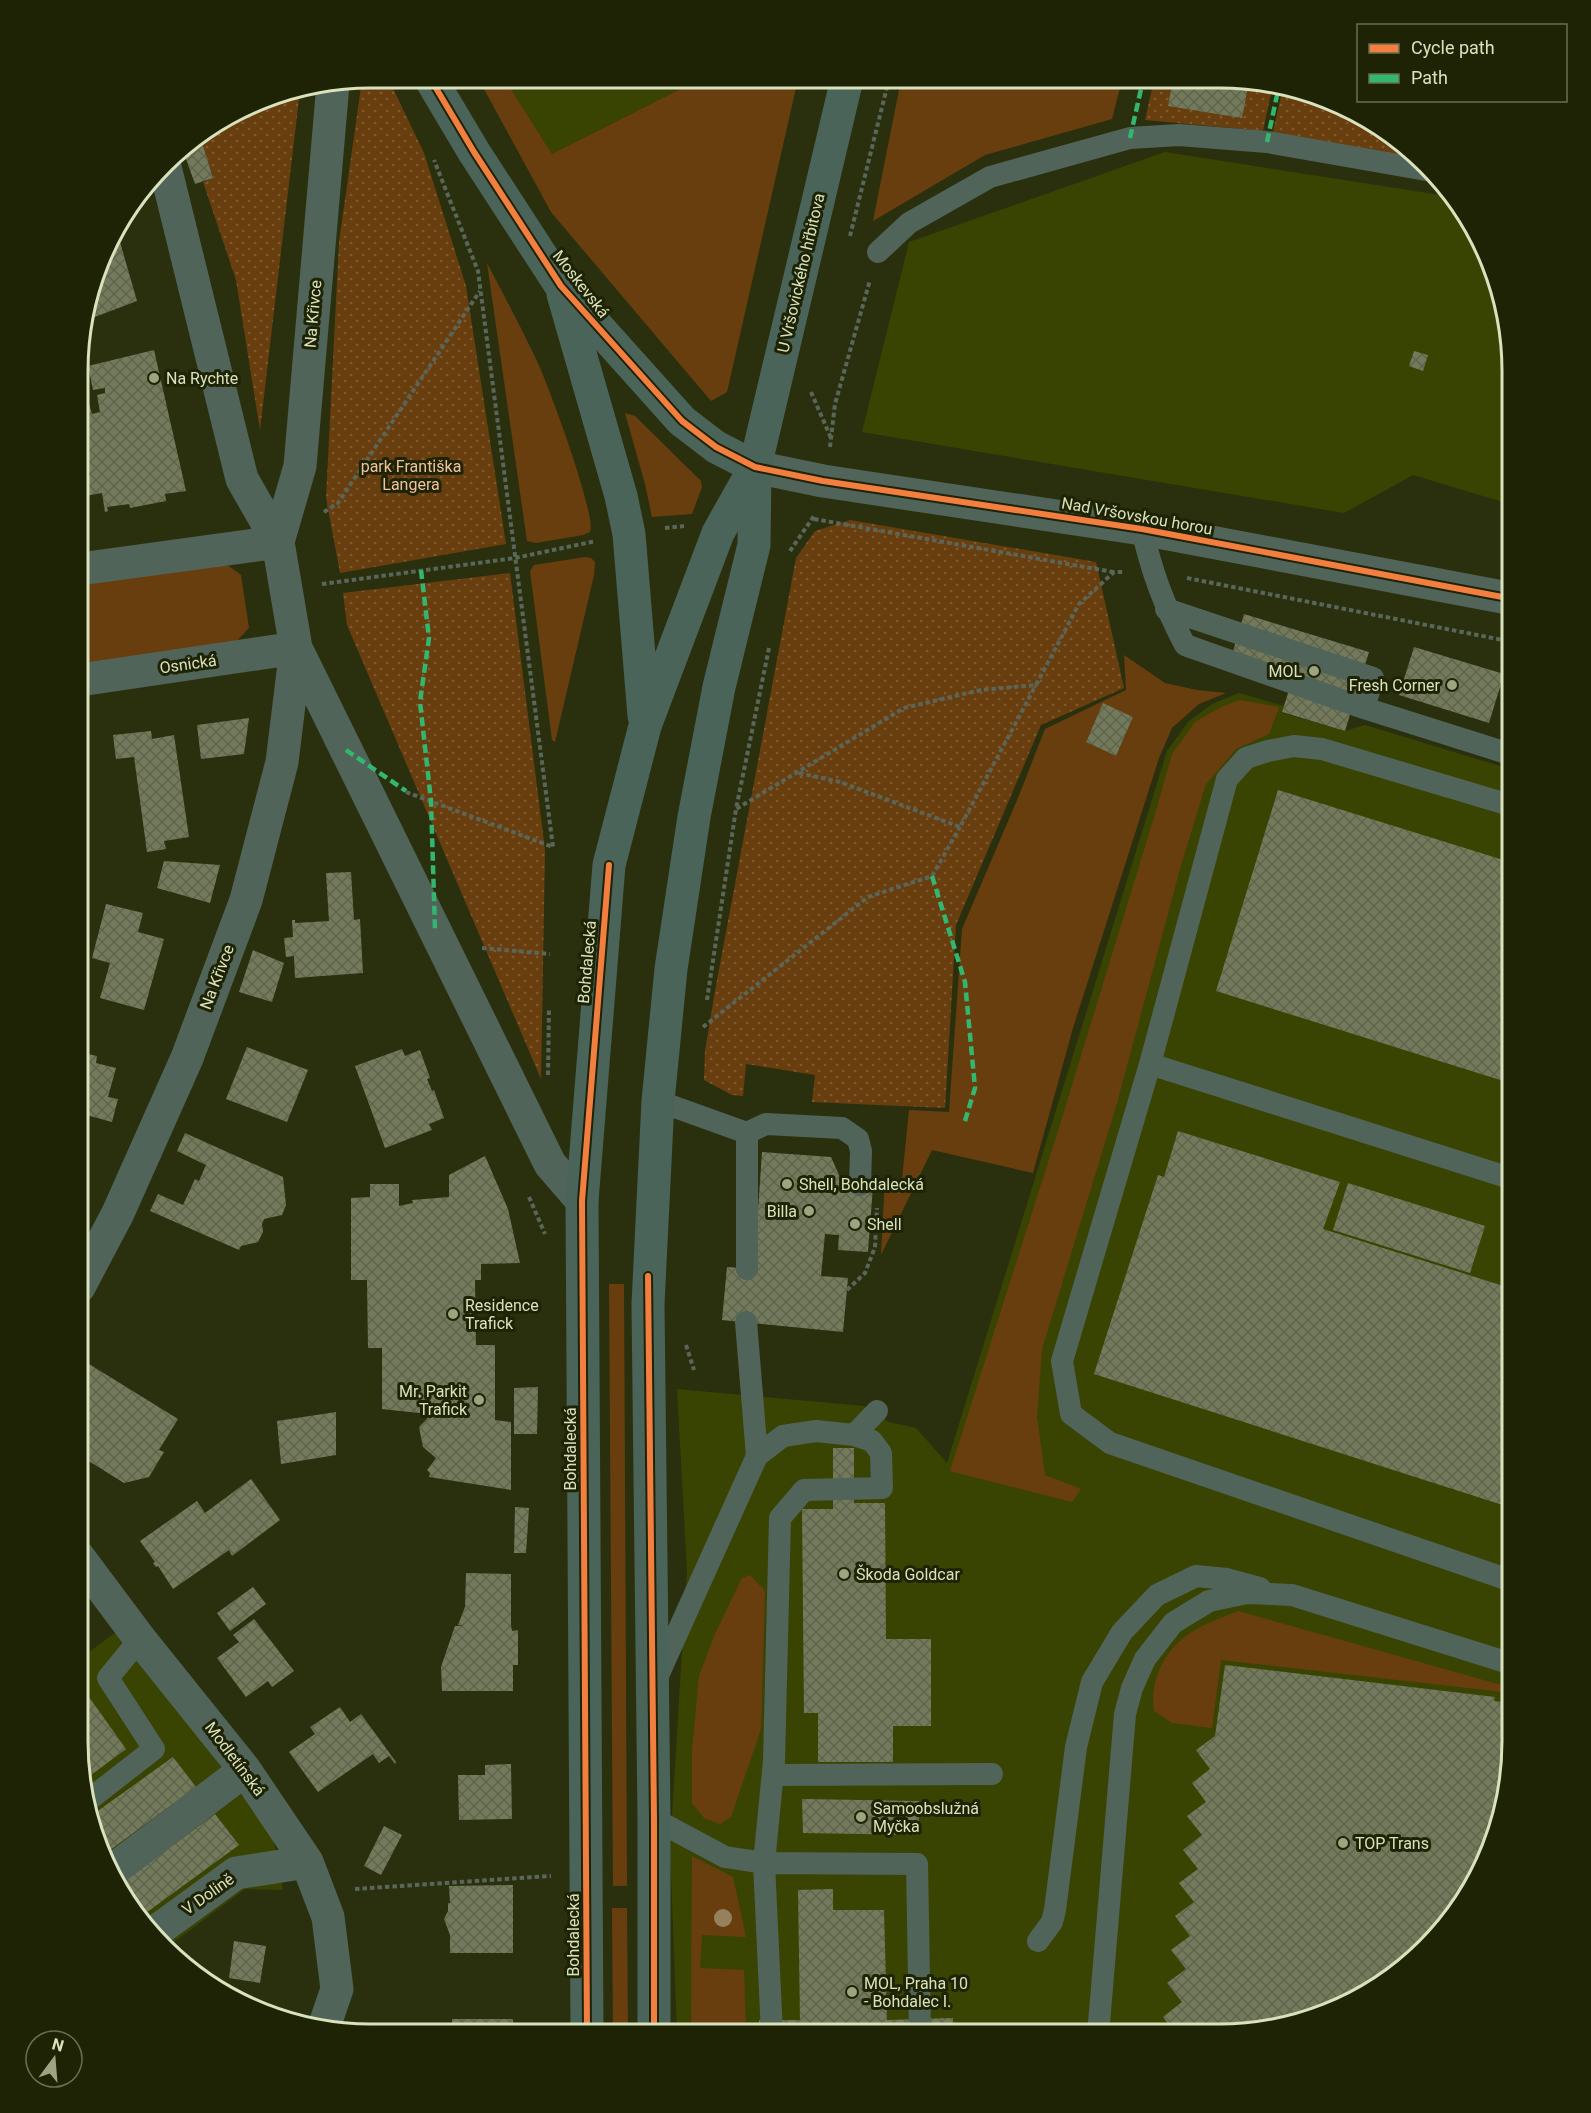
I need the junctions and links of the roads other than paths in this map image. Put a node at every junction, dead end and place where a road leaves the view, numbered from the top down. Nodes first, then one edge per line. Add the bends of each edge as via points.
1 (436, 88) edge
2 (845, 88) edge
3 (332, 91) edge
4 (1417, 168) edge
5 (167, 176) edge
6 (878, 252) road end
7 (561, 286) junction
8 (755, 467) junction
9 (1142, 529) junction
10 (278, 542) junction
11 (88, 568) edge
12 (1502, 596) edge
13 (1166, 609) junction
14 (296, 648) junction
15 (88, 679) edge
16 (1364, 708) junction
17 (645, 726) junction
18 (1502, 752) edge
19 (1502, 803) edge
20 (1150, 1064) junction
21 (658, 1101) junction
22 (747, 1133) junction
23 (1502, 1176) edge
24 (860, 1185) dead end
25 (582, 1201) junction
26 (747, 1269) dead end
27 (88, 1270) edge
28 (747, 1322) dead end
29 (877, 1411) dead end
30 (854, 1435) junction
31 (757, 1456) junction
32 (88, 1569) edge
33 (1502, 1578) edge
34 (1288, 1595) junction
35 (140, 1638) junction
36 (1502, 1661) edge
37 (652, 1689) junction
38 (245, 1770) junction
39 (992, 1774) dead end
40 (773, 1775) junction
41 (94, 1796) edge
42 (654, 1819) junction
43 (764, 1863) junction
44 (118, 1866) edge
45 (313, 1877) junction
46 (160, 1929) edge
47 (1038, 1941) dead end
48 (326, 2021) edge
49 (587, 2024) edge
50 (654, 2024) edge
51 (772, 2024) edge
52 (920, 2024) edge
53 (1099, 2024) edge

1 - 7 main road, Moskevská
2 - 8 main road, U Vršovického hřbitova
3 - 10 street, Na Křivce via 300,466
4 - 6 lane via 1267,142 1179,135 1130,138 990,177 909,223
5 - 10 street, Na Křivce via 242,479
7 - 8 main road, Moskevská via 682,421 716,447
7 - 17 main road via 629,534
8 - 9 street, Nad Vršovskou horou via 823,481
8 - 17 main road, Bohdalecká via 718,533
8 - 21 main road via 754,545 719,687 694,817 671,969
9 - 12 street, Nad Vršovskou horou
9 - 13 lane
10 - 11 street
10 - 14 street, Na Křivce
13 - 16 lane via 1185,645
13 - 16 lane via 1373,678
14 - 15 street, Osnická
14 - 25 street, Na Křivce via 550,1164
14 - 27 street, Na Křivce via 282,762 246,900 187,1058 118,1213
16 - 18 lane
17 - 25 main road, Bohdalecká via 609,865
19 - 20 lane via 1322,749 1294,746 1246,758 1227,779
20 - 23 lane
20 - 33 lane via 1062,1361 1071,1414 1110,1443
21 - 22 lane
21 - 37 main road via 648,1276
22 - 24 lane via 766,1124 842,1128 858,1139
22 - 26 lane
25 - 49 main road, Bohdalecká
28 - 31 lane
29 - 30 lane
30 - 31 lane via 816,1431 783,1436
30 - 40 lane via 872,1440 881,1453 882,1488 804,1490 780,1518
31 - 37 lane
32 - 35 street, Modletínská
34 - 36 lane
34 - 47 lane via 1227,1579 1196,1576 1157,1595 1122,1632 1092,1682 1076,1747 1055,1910 1052,1923
34 - 53 lane via 1247,1593 1209,1600 1173,1623 1145,1659 1132,1688 1125,1714
35 - 38 street, Modletínská
35 - 41 lane via 108,1678 154,1749
37 - 42 main road
38 - 44 street
38 - 45 street, Modletínská
39 - 40 lane
40 - 43 lane
42 - 43 lane via 725,1857
42 - 50 main road
43 - 51 lane
43 - 52 lane via 917,1864
45 - 46 street, V Dolině via 236,1872
45 - 48 street, Modletínská via 328,1917 337,1989

